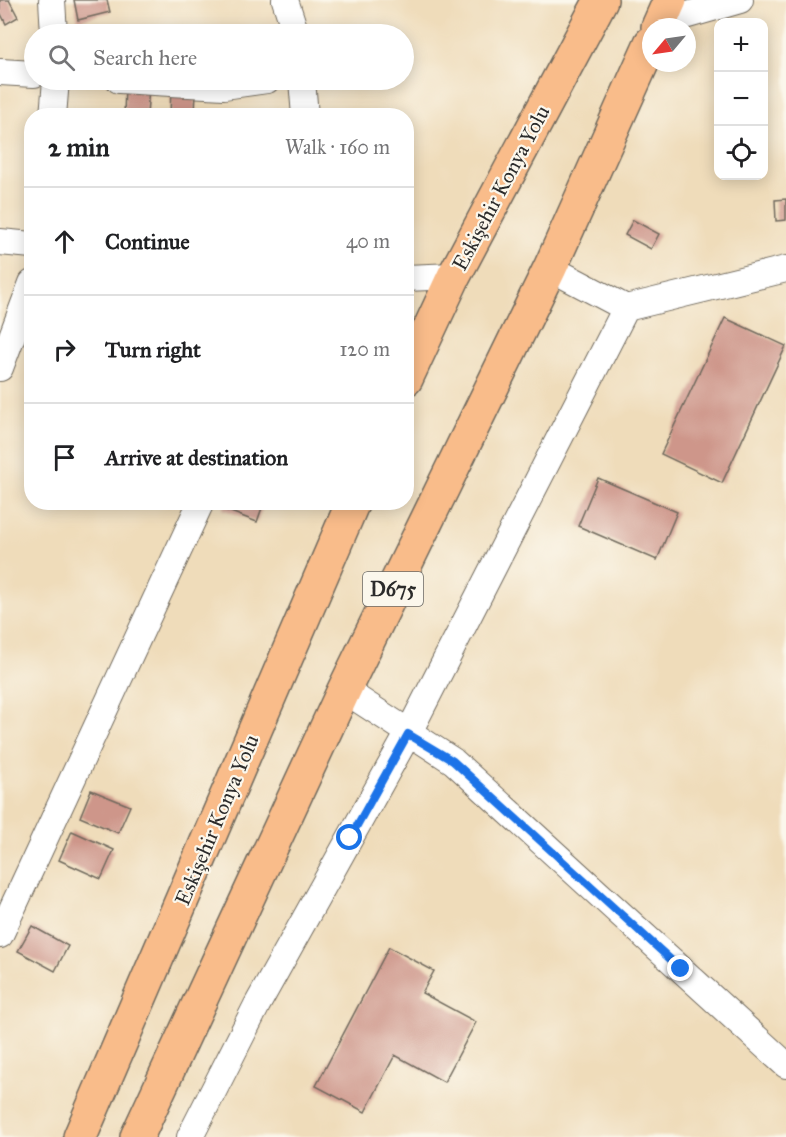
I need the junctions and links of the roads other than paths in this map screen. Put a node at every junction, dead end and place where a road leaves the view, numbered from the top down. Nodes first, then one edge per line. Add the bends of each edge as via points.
1 (52, 0) edge
2 (285, 0) edge
3 (601, 0) edge
4 (740, 0) edge
5 (677, 18) edge
6 (53, 24) edge
7 (293, 24) edge
8 (642, 63) edge
9 (0, 72) edge
10 (24, 73) edge
11 (55, 90) edge
12 (303, 90) edge
13 (54, 108) edge
14 (304, 108) edge
15 (0, 242) edge
16 (24, 244) edge
17 (550, 268) junction
18 (786, 269) edge
19 (454, 276) junction
20 (414, 278) edge
21 (24, 304) edge
22 (626, 308) junction
23 (414, 362) edge
24 (0, 368) edge
25 (197, 510) edge
26 (350, 510) edge
27 (344, 690) junction
28 (408, 734) junction
29 (4, 918) edge
30 (786, 1065) edge
31 (80, 1137) edge
32 (137, 1137) edge
33 (190, 1137) edge

1 - 6 street
2 - 7 street
3 - 19 highway, Eskişehir Konya Yolu
4 - 5 street
8 - 17 highway, D675
9 - 10 street
11 - 13 street
12 - 14 street
15 - 16 street
17 - 22 street
17 - 27 highway, D675
18 - 22 street
19 - 20 street
19 - 23 highway, Eskişehir Konya Yolu
21 - 24 street
22 - 28 street
25 - 29 street
26 - 31 highway, Eskişehir Konya Yolu
27 - 28 street
27 - 32 highway, D675
28 - 30 street via 453,761
28 - 33 street via 257,1005

